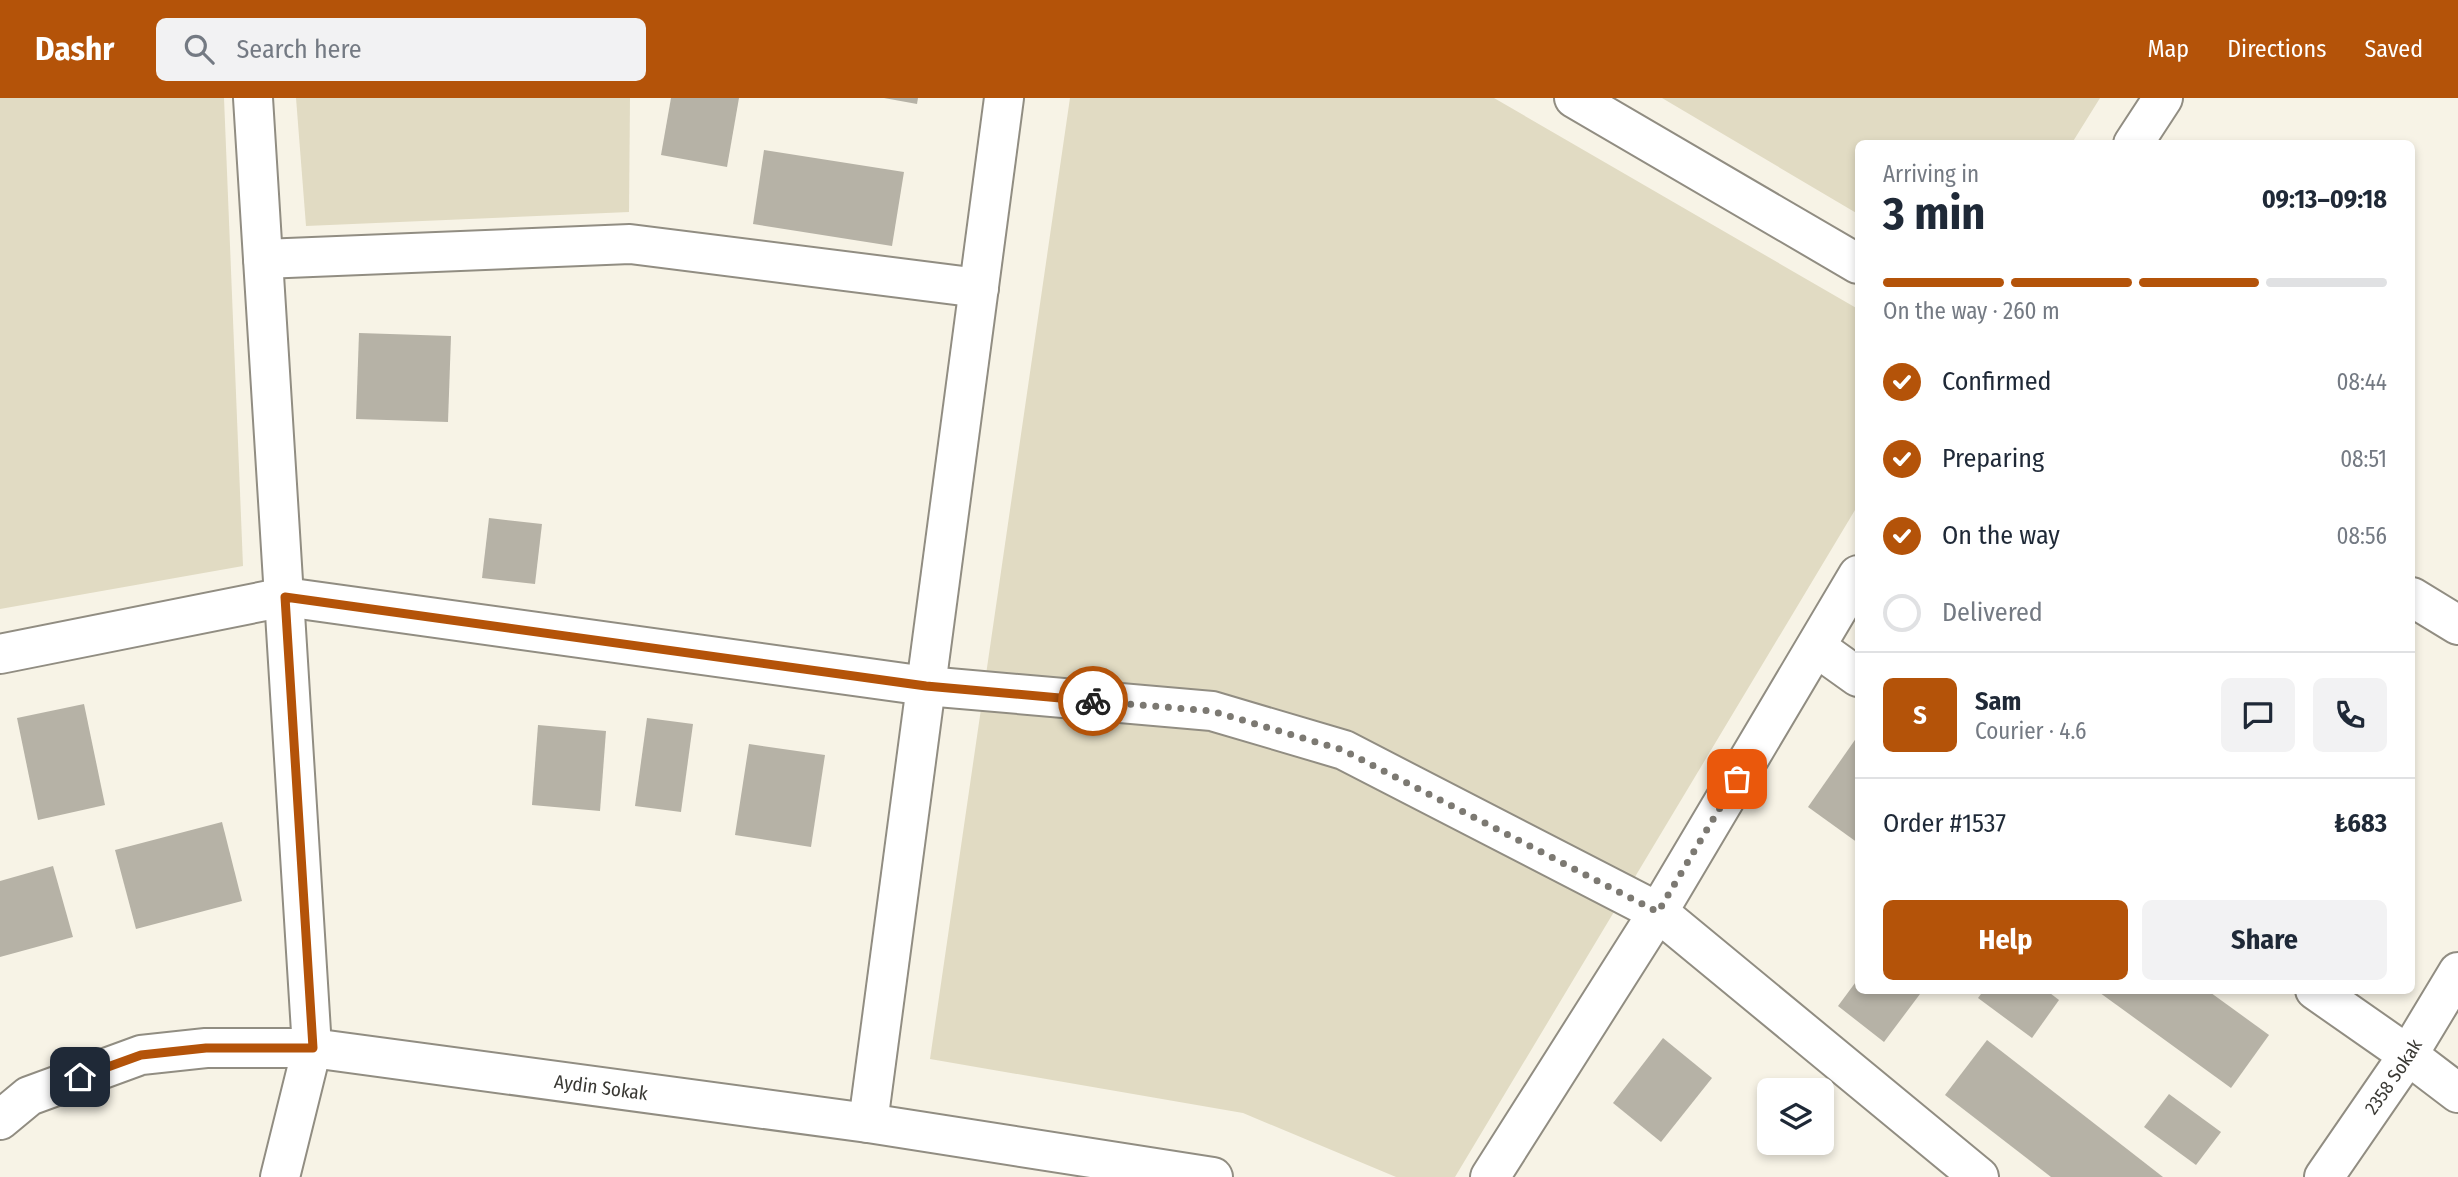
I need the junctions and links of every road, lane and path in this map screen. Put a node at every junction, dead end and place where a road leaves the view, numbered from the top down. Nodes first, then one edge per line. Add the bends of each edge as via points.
1 (253, 98) edge
2 (1004, 98) edge
3 (1574, 98) edge
4 (2163, 98) edge
5 (2136, 140) edge
6 (263, 259) junction
7 (1855, 262) edge
8 (979, 288) junction
9 (1855, 580) edge
10 (285, 597) junction
11 (2415, 599) edge
12 (2458, 625) edge
13 (1816, 647) junction
14 (0, 654) edge
15 (1855, 675) edge
16 (926, 686) junction
17 (1658, 912) junction
18 (2458, 972) edge
19 (2321, 994) edge
20 (313, 1048) junction
21 (2408, 1055) junction
22 (2458, 1093) edge
23 (0, 1120) edge
24 (868, 1123) junction
25 (279, 1177) edge
26 (1213, 1177) edge
27 (1490, 1177) edge
28 (1979, 1177) edge
29 (2323, 1177) edge

1 - 6 street
2 - 8 street
3 - 7 street
4 - 5 street
6 - 8 street via 630,244
6 - 10 street
8 - 16 street
9 - 13 street
10 - 14 street
10 - 16 street
10 - 20 street
11 - 12 street
13 - 15 street
13 - 17 street
16 - 17 street via 1212,711 1343,750
16 - 24 street
17 - 27 street
17 - 28 street
18 - 21 street, 2358 Sokak
19 - 21 street
20 - 23 street, Aydin Sokak via 206,1048 141,1055 29,1096
20 - 24 street, Aydin Sokak
20 - 25 street
21 - 22 street
21 - 29 street, 2358 Sokak
24 - 26 street, Aydin Sokak

